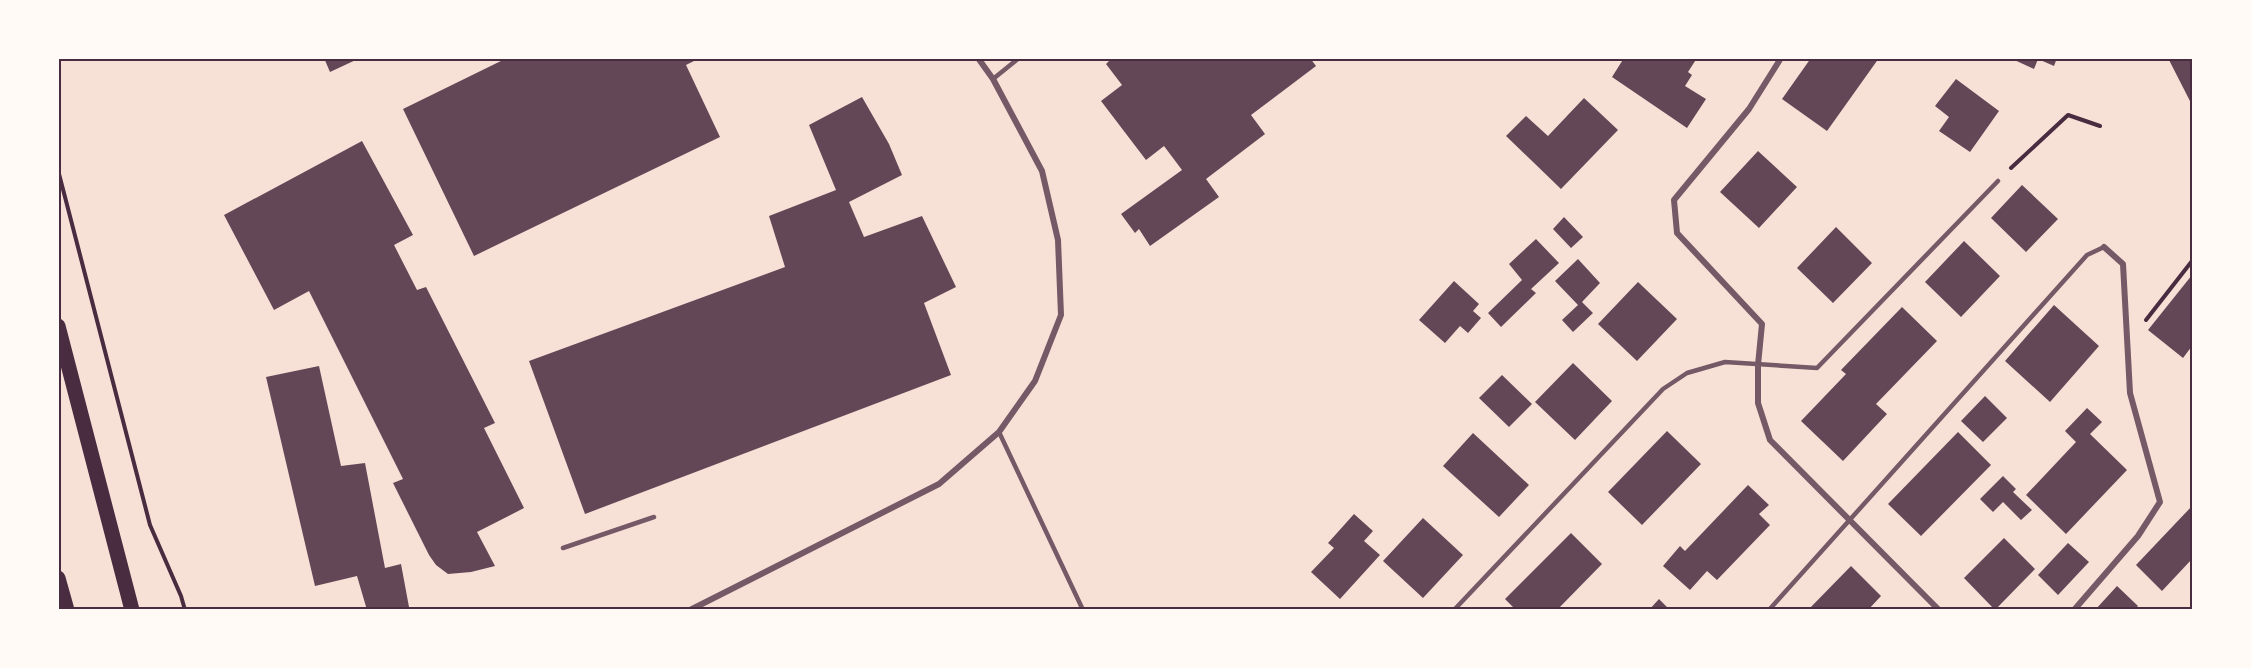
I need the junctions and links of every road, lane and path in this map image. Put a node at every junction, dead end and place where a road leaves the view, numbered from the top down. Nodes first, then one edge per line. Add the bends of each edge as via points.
1 (978, 58) edge
2 (1018, 58) edge
3 (1781, 58) edge
4 (993, 79) junction
5 (2100, 126) dead end
6 (58, 170) edge
7 (1998, 181) joint
8 (2104, 247) joint
9 (2193, 261) edge
10 (58, 326) edge
11 (2127, 344) junction
12 (1758, 365) junction
13 (999, 432) junction
14 (654, 517) dead end
15 (1848, 521) junction
16 (563, 548) dead end
17 (58, 578) edge
18 (706, 602) junction
19 (67, 609) edge
20 (132, 609) edge
21 (185, 609) edge
22 (690, 609) edge
23 (710, 609) edge
24 (1083, 609) edge
25 (1454, 609) edge
26 (1769, 609) edge
27 (1939, 609) edge
28 (2074, 609) edge

1 - 4 street
2 - 4 lane
3 - 12 street via 1749,109 1674,200 1677,232 1762,324
4 - 13 street via 1042,171 1058,240 1061,315 1035,381
5 - 7 path via 2068,115
6 - 21 path via 150,525
7 - 12 lane via 1817,368
8 - 11 street via 2123,264
8 - 15 lane via 2087,255
9 - 11 path
10 - 20 main road
11 - 28 street via 2130,393 2160,502 2138,536
12 - 15 street via 1758,403 1770,440
12 - 25 lane via 1725,362 1687,373 1663,389
13 - 18 street via 939,484
13 - 24 lane
14 - 16 lane
15 - 26 lane
15 - 27 street
17 - 19 main road
18 - 22 street
18 - 23 lane

